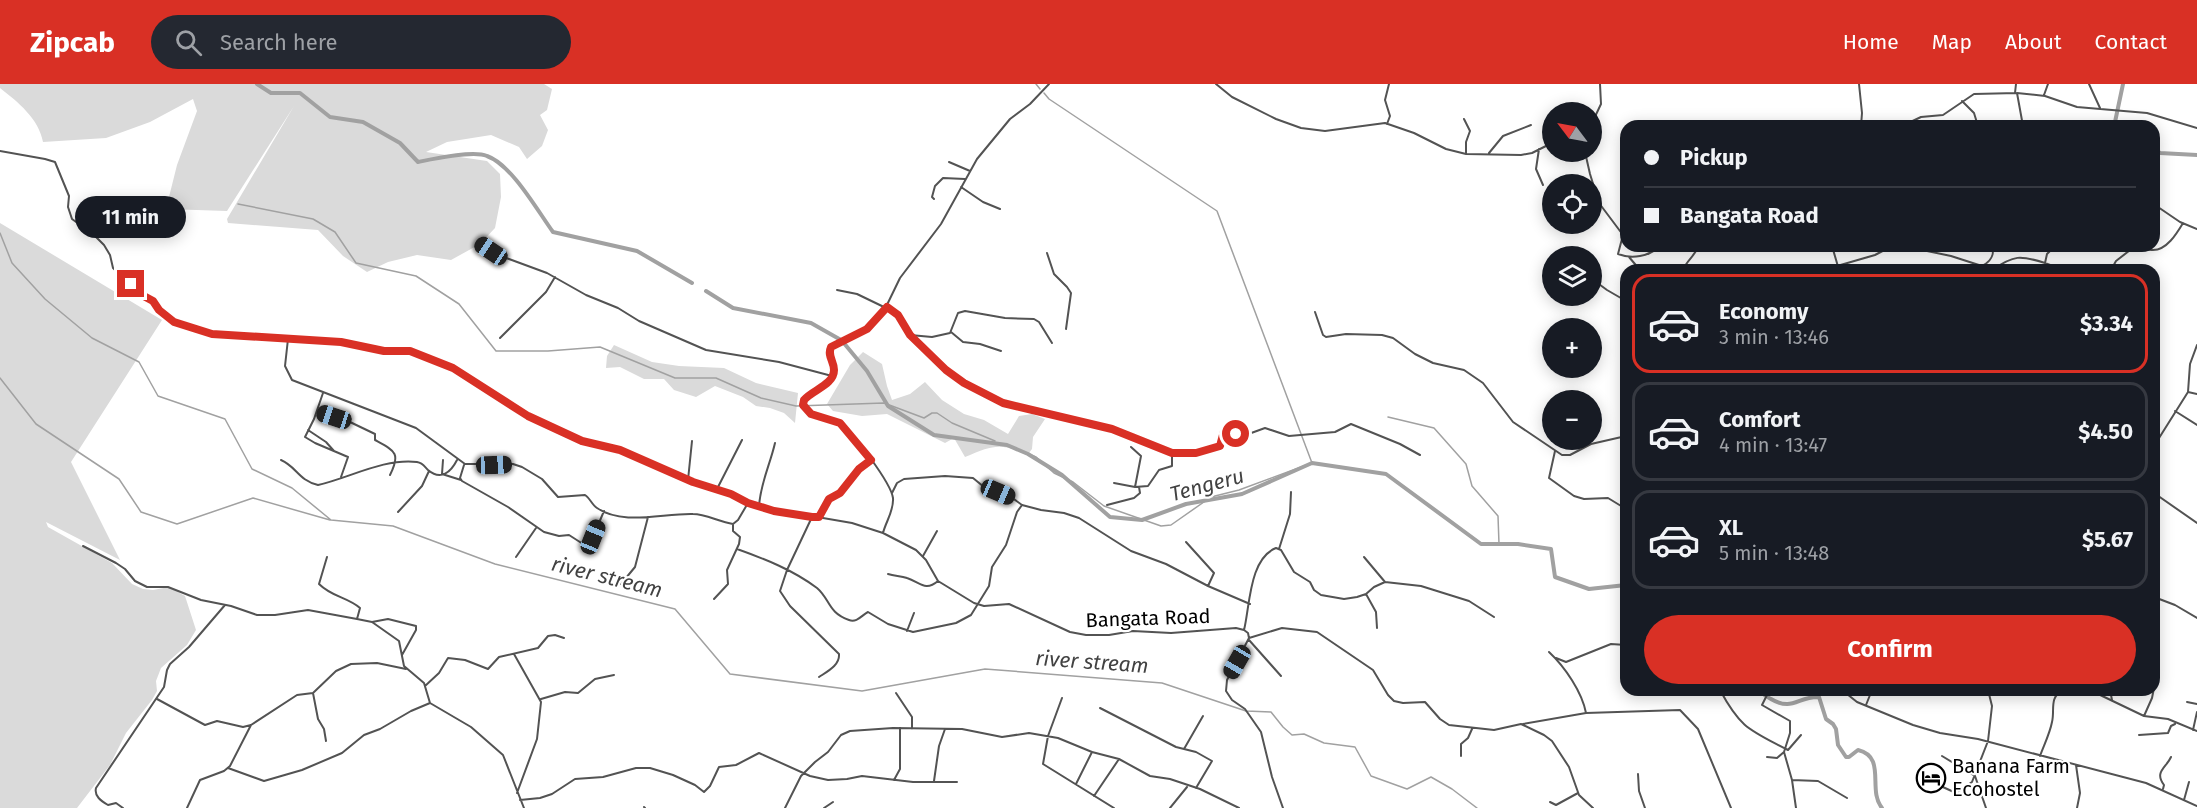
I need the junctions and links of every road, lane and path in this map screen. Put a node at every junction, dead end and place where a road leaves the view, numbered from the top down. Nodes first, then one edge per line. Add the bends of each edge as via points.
1 (1049, 84) edge
2 (1216, 84) edge
3 (1389, 84) edge
4 (1600, 84) edge
5 (1859, 84) edge
6 (2016, 84) edge
7 (2048, 84) edge
8 (2089, 84) edge
9 (2016, 93) junction
10 (2044, 95) junction
11 (1962, 101) junction
12 (1601, 102) edge
13 (2100, 108) junction
14 (1464, 119) dead end
15 (1861, 120) edge
16 (1915, 120) edge
17 (1976, 120) edge
18 (2022, 120) edge
19 (1387, 124) junction
20 (1531, 125) dead end
21 (2197, 128) edge
22 (1542, 148) edge
23 (1539, 150) junction
24 (0, 151) edge
25 (1489, 153) junction
26 (1466, 154) junction
27 (949, 162) dead end
28 (1588, 162) edge
29 (970, 171) junction
30 (965, 179) junction
31 (1542, 183) edge
32 (961, 187) junction
33 (934, 199) dead end
34 (2160, 208) edge
35 (1000, 209) dead end
36 (2183, 223) junction
37 (2197, 229) edge
38 (1620, 231) edge
39 (480, 244) dead end
40 (1620, 246) edge
41 (2160, 247) edge
42 (1651, 252) edge
43 (1881, 252) edge
44 (1932, 252) edge
45 (1994, 252) edge
46 (2049, 252) edge
47 (2127, 252) edge
48 (1047, 253) dead end
49 (1629, 257) junction
50 (2045, 263) joint
51 (1635, 264) edge
52 (1849, 264) edge
53 (1976, 264) edge
54 (1985, 264) edge
55 (2000, 264) edge
56 (2114, 264) edge
57 (555, 277) junction
58 (1602, 287) edge
59 (837, 290) dead end
60 (1620, 297) edge
61 (887, 308) junction
62 (1315, 312) dead end
63 (1066, 329) dead end
64 (951, 332) junction
65 (910, 335) junction
66 (500, 338) dead end
67 (288, 339) junction
68 (1052, 343) dead end
69 (2197, 345) edge
70 (1000, 351) dead end
71 (832, 376) junction
72 (324, 392) junction
73 (2188, 392) junction
74 (2197, 394) edge
75 (317, 411) junction
76 (2175, 411) junction
77 (2197, 425) edge
78 (308, 430) junction
79 (2160, 436) edge
80 (1620, 437) edge
81 (742, 440) dead end
82 (692, 441) dead end
83 (775, 443) dead end
84 (1131, 447) dead end
85 (1555, 451) junction
86 (336, 452) junction
87 (1172, 453) junction
88 (1420, 455) dead end
89 (281, 460) dead end
90 (443, 460) dead end
91 (457, 460) junction
92 (871, 460) junction
93 (396, 463) junction
94 (465, 464) junction
95 (429, 471) junction
96 (442, 474) junction
97 (390, 475) dead end
98 (341, 477) junction
99 (461, 480) junction
100 (688, 480) junction
101 (1114, 483) dead end
102 (1135, 487) junction
103 (1139, 487) junction
104 (717, 489) junction
105 (1291, 492) dead end
106 (892, 493) junction
107 (2160, 497) edge
108 (748, 503) junction
109 (1022, 505) junction
110 (1107, 505) dead end
111 (1620, 505) edge
112 (759, 507) junction
113 (604, 511) junction
114 (398, 512) dead end
115 (648, 517) junction
116 (812, 517) junction
117 (819, 517) junction
118 (2197, 523) edge
119 (733, 524) junction
120 (536, 528) junction
121 (937, 531) dead end
122 (884, 533) junction
123 (1186, 542) dead end
124 (83, 546) dead end
125 (737, 549) junction
126 (1280, 549) junction
127 (327, 556) dead end
128 (922, 556) junction
129 (516, 557) dead end
130 (1364, 557) dead end
131 (787, 570) junction
132 (888, 574) dead end
133 (938, 581) junction
134 (1385, 582) junction
135 (621, 584) dead end
136 (1208, 586) junction
137 (1366, 594) junction
138 (714, 599) dead end
139 (2160, 599) edge
140 (1250, 604) junction
141 (225, 605) junction
142 (979, 606) junction
143 (914, 612) dead end
144 (1494, 617) dead end
145 (2197, 618) edge
146 (357, 619) junction
147 (372, 622) junction
148 (1377, 628) dead end
149 (1244, 630) junction
150 (907, 631) junction
151 (564, 638) dead end
152 (1249, 639) junction
153 (1620, 645) edge
154 (1549, 652) dead end
155 (514, 654) junction
156 (402, 655) junction
157 (1556, 658) junction
158 (406, 669) junction
159 (614, 675) dead end
160 (1281, 676) dead end
161 (819, 677) dead end
162 (425, 686) junction
163 (313, 693) junction
164 (896, 693) dead end
165 (1723, 696) edge
166 (1766, 696) edge
167 (1850, 696) edge
168 (1870, 696) edge
169 (1990, 696) edge
170 (2056, 696) edge
171 (2101, 696) edge
172 (2111, 696) edge
173 (2152, 696) edge
174 (1062, 698) dead end
175 (157, 699) junction
176 (541, 699) junction
177 (2112, 700) junction
178 (2187, 702) dead end
179 (430, 703) junction
180 (2197, 704) edge
181 (1866, 705) junction
182 (1100, 708) dead end
183 (2197, 712) edge
184 (1586, 713) junction
185 (1203, 716) dead end
186 (2144, 716) junction
187 (2177, 724) junction
188 (251, 725) junction
189 (1522, 725) junction
190 (900, 729) junction
191 (912, 729) junction
192 (945, 729) junction
193 (1472, 729) junction
194 (2195, 730) edge
195 (1801, 735) dead end
196 (2139, 735) dead end
197 (1048, 736) junction
198 (326, 741) dead end
199 (1987, 742) junction
200 (1184, 749) junction
201 (1784, 750) junction
202 (1092, 752) junction
203 (1461, 756) dead end
204 (1942, 756) dead end
205 (2040, 756) junction
206 (1767, 757) dead end
207 (2171, 757) dead end
208 (1119, 759) junction
209 (2076, 765) junction
210 (228, 768) junction
211 (805, 772) junction
212 (1638, 774) dead end
213 (1975, 776) junction
214 (894, 780) junction
215 (1792, 780) junction
216 (933, 782) junction
217 (957, 782) dead end
218 (2189, 782) dead end
219 (1934, 783) dead end
220 (1075, 785) junction
221 (1187, 786) junction
222 (1196, 788) junction
223 (2163, 789) junction
224 (517, 793) junction
225 (1578, 793) junction
226 (1094, 796) junction
227 (1847, 798) dead end
228 (520, 800) junction
229 (2184, 800) junction
230 (833, 802) dead end
231 (1550, 802) dead end
232 (108, 805) junction
233 (1237, 807) edge
234 (2196, 807) edge
235 (104, 808) edge
236 (123, 808) edge
237 (187, 808) edge
238 (524, 808) edge
239 (784, 808) edge
240 (824, 808) edge
241 (1113, 808) edge
242 (1170, 808) edge
243 (1283, 808) edge
244 (1593, 808) edge
245 (1645, 808) edge
246 (1731, 808) edge
247 (1796, 808) edge
248 (1986, 808) edge
249 (2077, 808) edge

1 - 29 street via 1008,122
2 - 19 street via 1232,97 1301,128 1325,131
3 - 19 street via 1384,99 1390,118
4 - 12 street
5 - 15 street
6 - 9 street
7 - 10 street
8 - 13 street
9 - 10 street
9 - 11 street via 1974,94
9 - 18 street
10 - 13 street via 2077,107
11 - 16 street via 1943,115
11 - 17 street
13 - 21 street via 2147,113
14 - 26 street via 1470,131
19 - 26 street
20 - 25 street via 1503,136
22 - 23 street
23 - 25 street via 1521,155
23 - 31 street via 1536,169
24 - 67 street via 55,162 69,196 72,219 104,245 113,268 174,322 217,335
25 - 26 street
27 - 29 street
28 - 38 street via 1599,203
29 - 30 street
30 - 32 street
30 - 33 street via 943,178 935,186
32 - 35 street
32 - 61 street via 941,224 900,278
34 - 36 street
36 - 37 street
36 - 41 street via 2174,237
39 - 57 street via 504,258
40 - 49 street via 1618,254
42 - 49 street
43 - 52 street
44 - 53 street
45 - 54 street
46 - 50 street
47 - 56 street
48 - 63 street via 1054,274 1071,293
49 - 51 street
50 - 55 street via 2017,257
57 - 66 street via 546,292
57 - 71 street via 639,321 706,350 779,362
58 - 60 street
59 - 61 street via 857,294
61 - 65 street via 898,315
61 - 71 street via 867,329 829,349
62 - 85 street via 1326,337 1386,336 1427,361 1472,375 1486,386 1513,422
64 - 65 street via 932,337
64 - 68 street via 960,311 977,312 1034,319
64 - 70 street via 963,342
65 - 87 street via 952,375 1003,403 1112,429
67 - 72 street via 285,366 290,378
67 - 100 street via 410,351 453,368 528,416 578,440 620,450
69 - 73 street via 2190,364
71 - 92 street via 807,397 804,409 838,422
72 - 75 street
72 - 91 street via 416,428
73 - 74 street
73 - 76 street
75 - 78 street
75 - 93 street via 375,433 375,440 393,450
76 - 77 street
76 - 79 street
78 - 86 street
78 - 86 street via 308,440
80 - 85 street via 1591,444 1570,455
81 - 104 street
82 - 100 street
83 - 112 street via 760,489
84 - 102 street via 1142,456
85 - 111 street via 1549,478 1574,496 1608,498
86 - 98 street via 349,458
87 - 88 street via 1217,448 1224,431 1243,436 1265,428 1289,436 1335,432 1351,424
87 - 103 street via 1172,466 1161,468 1149,485
89 - 98 street via 301,478 315,484
90 - 96 street
91 - 94 street
91 - 96 street via 451,471
92 - 106 street
92 - 117 street via 840,493 829,499
93 - 95 street via 418,462
93 - 97 street
93 - 98 street
94 - 99 street
94 - 113 street via 518,465 542,479 558,497 585,495
95 - 96 street
95 - 114 street via 422,486
96 - 99 street
99 - 120 street
100 - 104 street
101 - 102 street
102 - 103 street
103 - 110 street via 1136,497
104 - 108 street
105 - 126 street via 1290,514
106 - 109 street via 904,479 969,477
106 - 122 street via 892,510
107 - 118 street
108 - 112 street
108 - 119 street
109 - 136 street via 1079,518 1131,551
109 - 142 street via 1006,545 992,567 991,582
112 - 116 street
113 - 115 street
113 - 120 street via 586,544 569,535 546,534
115 - 119 street via 697,514
115 - 135 street via 634,567
116 - 117 street
116 - 131 street
117 - 122 street
119 - 125 street via 732,530 740,537
120 - 129 street
121 - 128 street
122 - 128 street
123 - 136 street via 1214,573
124 - 141 street via 116,563 142,585 168,587
125 - 131 street
125 - 138 street via 727,570 729,583
126 - 137 street via 1294,572 1310,582 1318,594 1344,599
126 - 140 street via 1267,554 1256,571
127 - 146 street via 319,584 360,608
128 - 133 street
130 - 134 street
131 - 150 street via 818,590 831,609 849,621 868,612
131 - 161 street via 780,588 783,598 840,656
132 - 133 street via 926,587
133 - 142 street
134 - 137 street
134 - 144 street via 1421,586 1461,597
136 - 140 street
137 - 148 street via 1375,610
139 - 145 street
140 - 149 street
141 - 146 street via 257,615 310,610
141 - 175 street via 170,664
142 - 149 street, Bangata Road via 1010,604 1060,628 1086,635
142 - 150 street via 956,623
143 - 150 street
146 - 147 street
147 - 156 street via 399,641
147 - 156 street via 388,620 416,626
149 - 152 street
151 - 155 street via 548,636 538,648
152 - 160 street
152 - 193 street via 1282,628 1317,632 1373,670 1394,701 1425,702 1446,724
152 - 243 street via 1226,687 1261,732
153 - 157 street via 1611,644 1566,662
154 - 157 street
155 - 162 street via 499,657 486,669 448,658
155 - 176 street
156 - 158 street
157 - 184 street via 1581,696
158 - 162 street
158 - 163 street via 377,663 351,664 336,671
159 - 176 street via 595,678 578,693 565,692
162 - 179 street
163 - 188 street via 297,695
163 - 198 street
164 - 191 street via 912,717
165 - 201 street via 1741,722
166 - 201 street via 1763,707 1790,721
167 - 181 street
168 - 181 street
169 - 199 street via 1992,710
170 - 205 street via 2052,724
171 - 177 street
172 - 177 street
173 - 186 street
174 - 197 street
175 - 188 street via 204,724 218,721
175 - 232 street via 96,788 98,797
176 - 224 street via 537,739
177 - 186 street
178 - 180 street
179 - 210 street via 364,735 342,753 302,770 264,781
179 - 224 street via 471,727 503,755
181 - 199 street via 1913,725
182 - 200 street
183 - 194 street
184 - 189 street
184 - 246 street via 1680,710 1698,729
185 - 200 street
186 - 187 street
187 - 194 street
187 - 196 street via 2170,726 2168,733
188 - 210 street
189 - 193 street
189 - 225 street via 1552,741 1569,767
190 - 191 street
190 - 211 street via 844,733
190 - 214 street via 900,769
191 - 192 street
192 - 197 street via 1002,737 1029,733
192 - 216 street
193 - 203 street via 1461,744
195 - 201 street via 1791,749
197 - 202 street
197 - 220 street via 1043,764
199 - 205 street
199 - 213 street
200 - 222 street via 1213,762
201 - 206 street via 1777,758
201 - 215 street
202 - 208 street
202 - 220 street
204 - 213 street
205 - 209 street
207 - 223 street via 2159,774
208 - 221 street via 1150,776
208 - 226 street
209 - 223 street
209 - 249 street via 2080,789
210 - 237 street via 200,780
211 - 214 street via 830,780 862,776
211 - 228 street via 759,753 736,765 719,767 704,792 673,775 636,768 603,777 575,779 546,796
211 - 239 street
212 - 245 street
213 - 219 street via 1970,785 1956,793
213 - 248 street
214 - 216 street
215 - 227 street via 1818,781
215 - 247 street
216 - 217 street
218 - 229 street
220 - 226 street
221 - 222 street
221 - 242 street
222 - 233 street
223 - 229 street
224 - 228 street
225 - 231 street via 1556,805
225 - 244 street
226 - 241 street
228 - 238 street
229 - 234 street
230 - 240 street
232 - 235 street
232 - 236 street via 115,802

